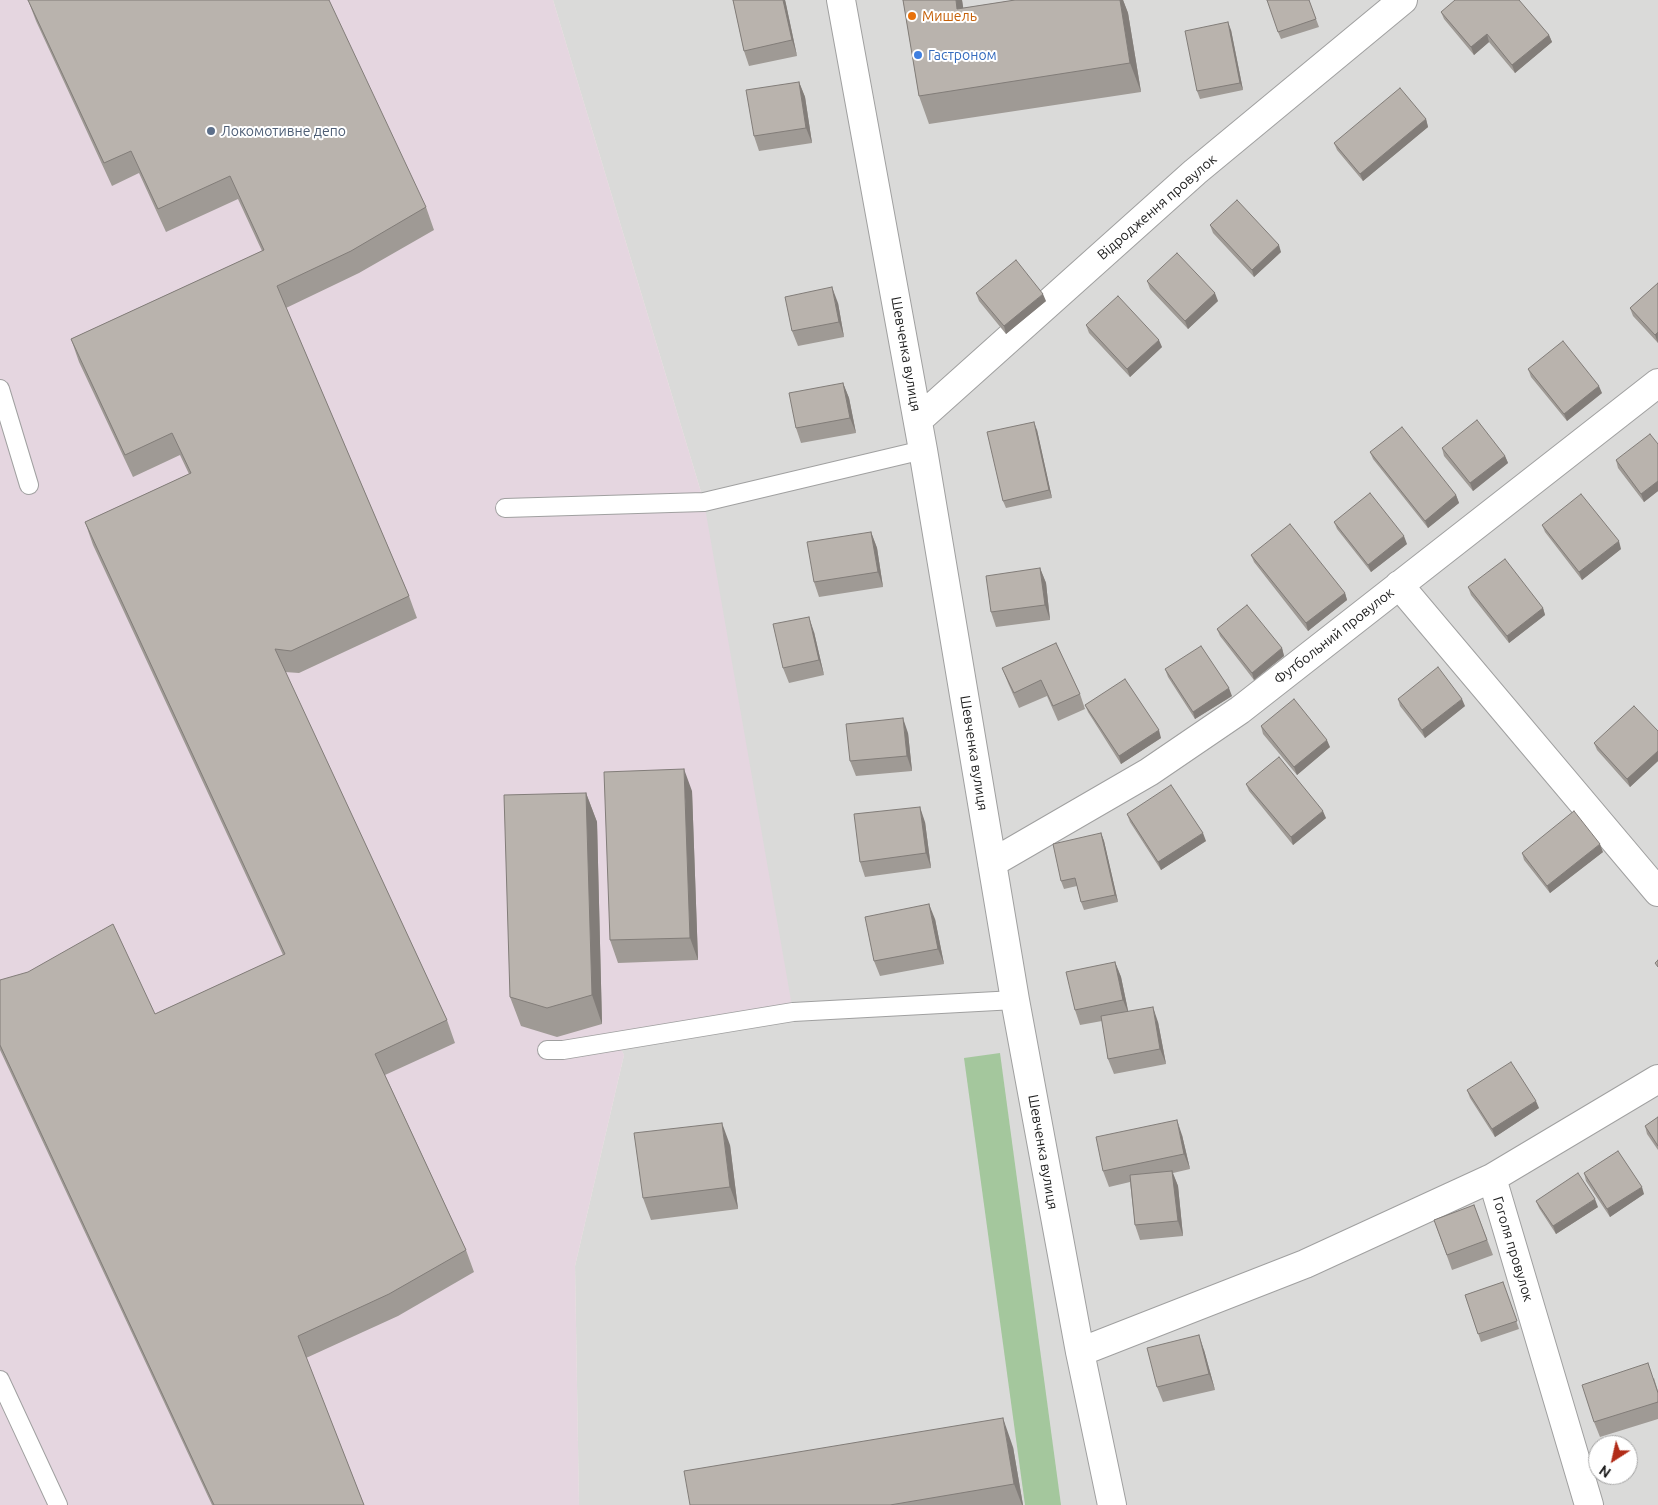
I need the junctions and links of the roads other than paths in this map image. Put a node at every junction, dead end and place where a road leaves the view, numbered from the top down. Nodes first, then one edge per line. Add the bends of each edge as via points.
1 (840, 0) edge
2 (1402, 0) edge
3 (1658, 384) edge
4 (0, 390) edge
5 (918, 420) junction
6 (923, 450) junction
7 (29, 485) dead end
8 (505, 508) dead end
9 (1399, 585) junction
10 (992, 863) junction
11 (1658, 892) edge
12 (1015, 1000) junction
13 (548, 1050) dead end
14 (1658, 1079) edge
15 (1492, 1178) junction
16 (1080, 1352) junction
17 (0, 1380) edge
18 (58, 1505) edge
19 (1112, 1505) edge
20 (1589, 1505) edge

1 - 5 street, Шевченка вулиця
2 - 5 street, Відродження провулок via 1195,172
3 - 9 street, Футбольний провулок
4 - 7 lane
5 - 6 street, Шевченка вулиця
6 - 8 lane via 704,502
6 - 10 street, Шевченка вулиця
9 - 10 street, Футбольний провулок via 1240,710 1149,772
9 - 11 street
10 - 12 street, Шевченка вулиця
12 - 13 lane via 793,1012
12 - 16 street, Шевченка вулиця
14 - 15 street, Гоголя провулок
15 - 16 street via 1305,1264
15 - 20 street, Гоголя провулок
16 - 19 street, Шевченка вулиця
17 - 18 lane

